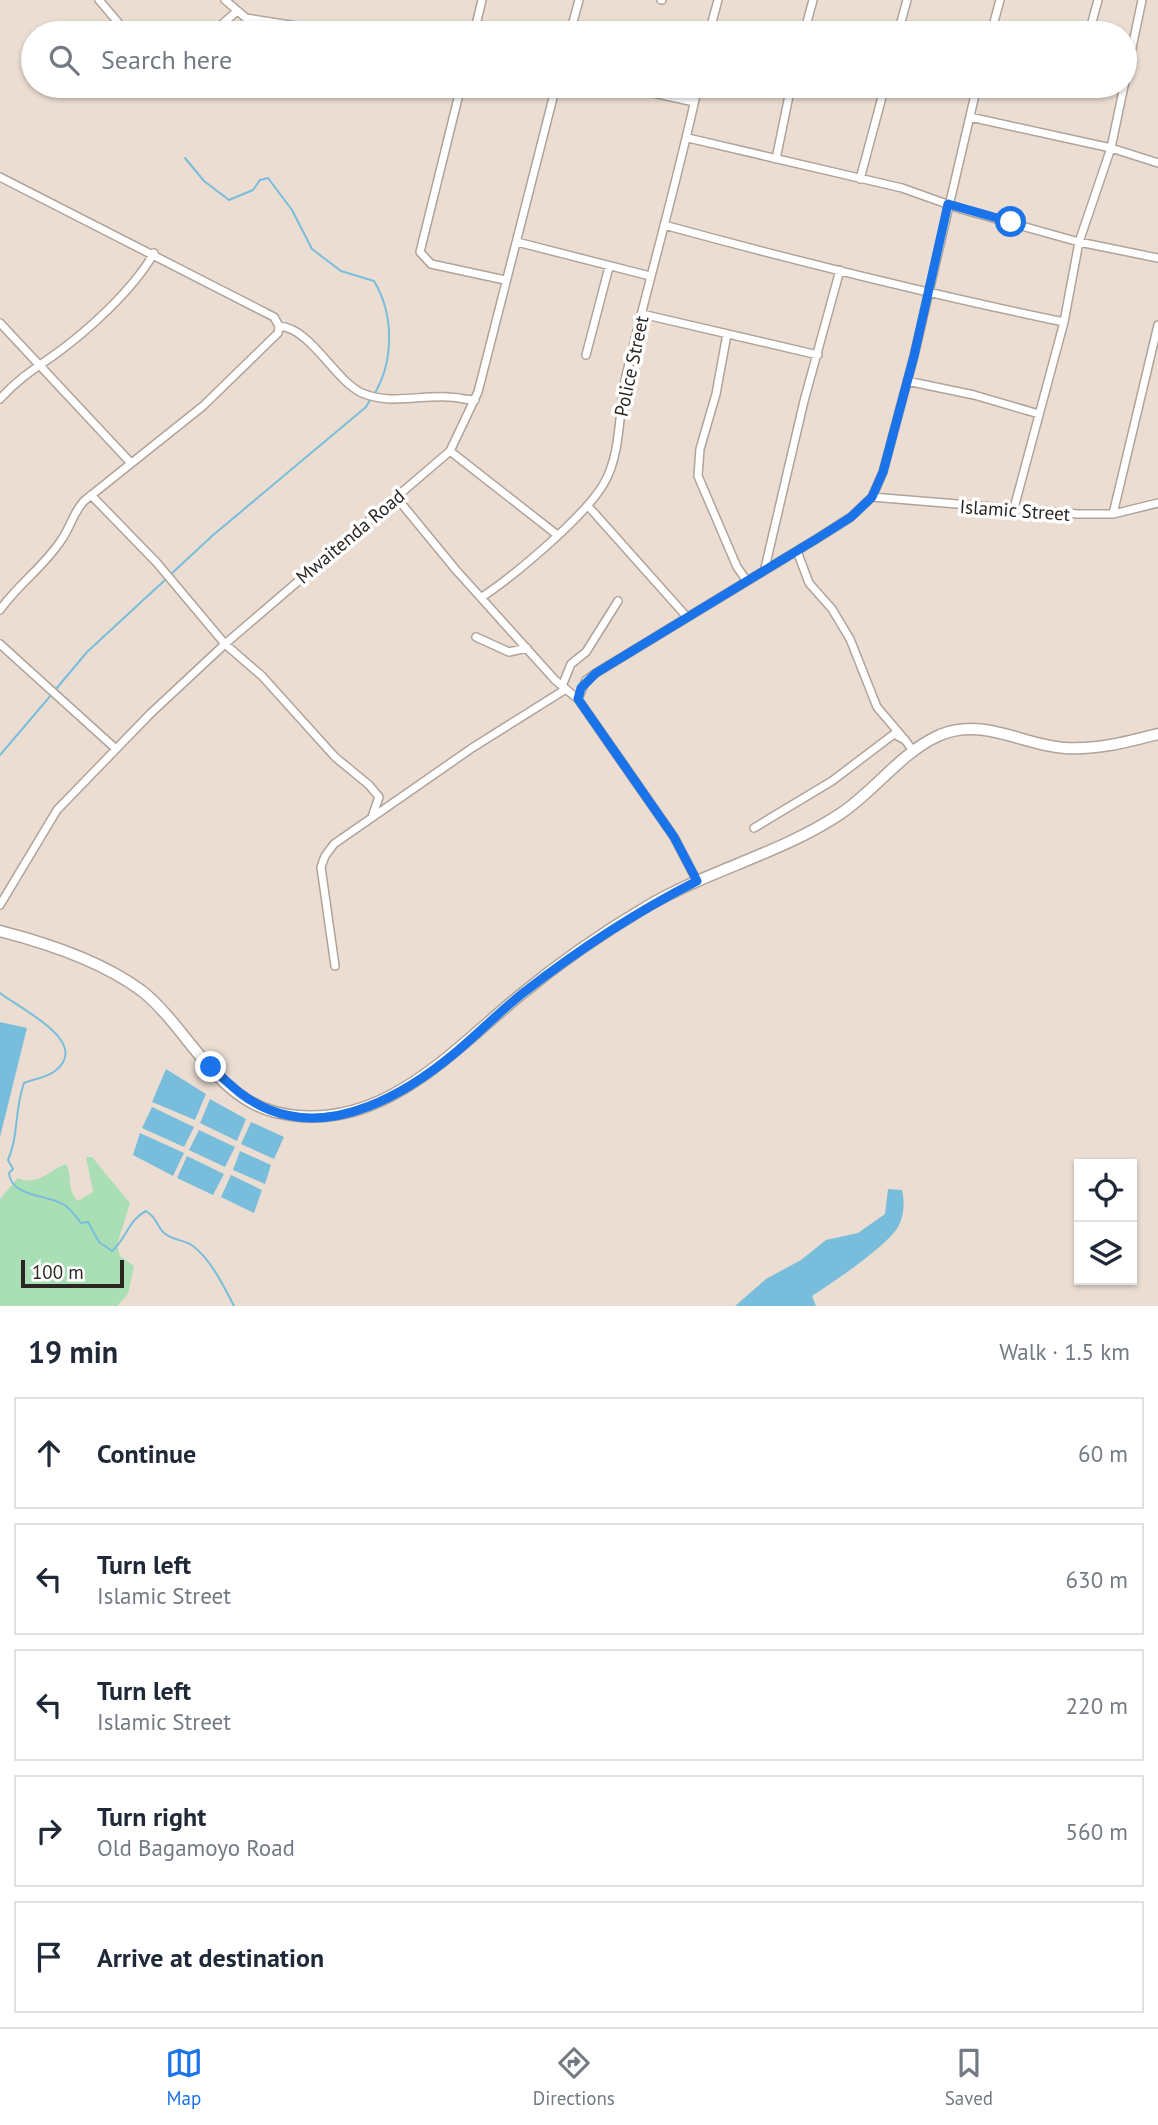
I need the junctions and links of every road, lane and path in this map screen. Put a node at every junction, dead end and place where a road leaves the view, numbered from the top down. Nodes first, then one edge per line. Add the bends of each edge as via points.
1 (99, 0) edge
2 (225, 0) edge
3 (482, 0) edge
4 (579, 0) edge
5 (718, 0) edge
6 (813, 0) edge
7 (906, 0) edge
8 (1000, 0) edge
9 (1098, 0) edge
10 (1142, 0) edge
11 (236, 12) junction
12 (117, 21) edge
13 (226, 21) edge
14 (265, 21) edge
15 (477, 21) edge
16 (573, 21) edge
17 (712, 21) edge
18 (807, 21) edge
19 (901, 21) edge
20 (994, 21) edge
21 (1092, 21) edge
22 (1137, 21) edge
23 (458, 98) edge
24 (552, 98) edge
25 (676, 98) edge
26 (695, 98) edge
27 (789, 98) edge
28 (882, 98) edge
29 (974, 98) edge
30 (1120, 98) edge
31 (694, 102) junction
32 (970, 117) junction
33 (688, 138) junction
34 (1111, 148) junction
35 (776, 159) junction
36 (1158, 163) edge
37 (0, 177) edge
38 (860, 179) junction
39 (948, 204) junction
40 (664, 225) junction
41 (1079, 242) junction
42 (517, 243) junction
43 (154, 253) junction
44 (1158, 258) edge
45 (609, 267) junction
46 (840, 270) junction
47 (650, 276) junction
48 (505, 280) junction
49 (927, 294) junction
50 (642, 314) junction
51 (0, 323) edge
52 (1064, 323) junction
53 (1158, 325) edge
54 (279, 326) junction
55 (727, 334) junction
56 (586, 355) dead end
57 (818, 355) junction
58 (39, 365) junction
59 (907, 381) junction
60 (0, 399) edge
61 (475, 400) junction
62 (1039, 414) junction
63 (450, 452) junction
64 (130, 462) junction
65 (91, 495) junction
66 (396, 497) junction
67 (872, 497) junction
68 (1158, 503) edge
69 (588, 506) junction
70 (1014, 508) junction
71 (1113, 514) junction
72 (556, 534) junction
73 (797, 551) junction
74 (765, 569) junction
75 (747, 581) junction
76 (482, 597) junction
77 (618, 601) dead end
78 (0, 610) edge
79 (686, 617) junction
80 (476, 637) dead end
81 (0, 644) edge
82 (225, 644) junction
83 (527, 648) junction
84 (564, 687) junction
85 (578, 699) junction
86 (1158, 734) edge
87 (905, 740) junction
88 (116, 749) junction
89 (914, 752) junction
90 (372, 817) junction
91 (754, 828) dead end
92 (697, 881) junction
93 (0, 905) edge
94 (0, 930) edge
95 (335, 966) dead end

1 - 12 street
2 - 11 street
3 - 15 street
4 - 16 street
5 - 17 street
6 - 18 street
7 - 19 street
8 - 20 street
9 - 21 street
10 - 22 street
11 - 13 street
11 - 14 street
23 - 48 street via 420,252 431,264
24 - 42 street, Mwaitenda Road
25 - 31 street
26 - 31 street, Police Street
27 - 35 street
28 - 38 street
29 - 32 street
30 - 34 street
31 - 33 street, Police Street
32 - 34 street
32 - 39 street
33 - 35 street
33 - 40 street, Police Street
34 - 36 street
34 - 41 street
35 - 38 street
37 - 43 street
38 - 39 street
39 - 41 street
39 - 49 street
40 - 46 street
40 - 47 street, Police Street
41 - 44 street
41 - 52 street
42 - 45 street
42 - 48 street, Mwaitenda Road
43 - 54 street via 274,317
43 - 58 street via 128,288
45 - 47 street
45 - 56 street
46 - 49 street
46 - 57 street
47 - 50 street, Police Street
48 - 61 street, Mwaitenda Road
49 - 52 street
49 - 59 street
50 - 55 street
50 - 69 street, Police Street via 625,378 612,468
51 - 58 street
52 - 62 street
53 - 71 street
54 - 61 street via 310,344 344,380 376,398
54 - 64 street via 217,393
55 - 57 street
55 - 75 street via 698,476
57 - 74 street
58 - 60 street
58 - 64 street
59 - 62 street
59 - 67 street
61 - 63 street, Mwaitenda Road
62 - 70 street
63 - 66 street, Mwaitenda Road
63 - 72 street
64 - 65 street
65 - 78 street via 75,511 63,539
65 - 82 street via 157,563
66 - 76 street
66 - 82 street, Mwaitenda Road
67 - 70 street, Islamic Street
67 - 73 street via 851,517
68 - 71 street, Islamic Street
69 - 72 street, Police Street
69 - 79 street
70 - 71 street, Islamic Street
72 - 76 street, Police Street
73 - 74 street
73 - 87 street via 809,583 850,639 877,707
74 - 75 street
75 - 79 street
76 - 83 street
77 - 84 street via 586,652 571,664
79 - 85 street via 596,673 581,688
80 - 83 street via 509,652
81 - 88 street
82 - 88 street, Mwaitenda Road
82 - 90 street via 262,676 335,757 369,785 379,797
83 - 84 street
84 - 85 street
84 - 90 street
85 - 92 street via 674,837
86 - 89 street via 1090,748 1062,748 992,729 966,729 945,733
87 - 89 street
87 - 91 street via 894,734 886,737 832,781
88 - 93 street, Mwaitenda Road via 57,810
89 - 92 street via 846,811 800,839
90 - 95 street via 334,844 321,867
92 - 94 street via 650,905 572,956 406,1089 357,1111 313,1117 273,1112 239,1093 141,991 69,951

